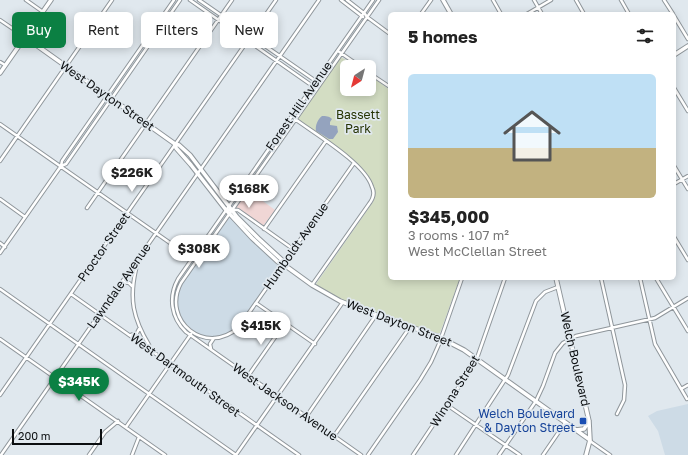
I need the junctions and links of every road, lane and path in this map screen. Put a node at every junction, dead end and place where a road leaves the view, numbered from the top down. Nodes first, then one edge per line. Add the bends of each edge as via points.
1 (26, 0) edge
2 (51, 0) edge
3 (112, 0) edge
4 (174, 0) edge
5 (180, 0) edge
6 (190, 0) edge
7 (199, 0) edge
8 (232, 0) edge
9 (276, 0) edge
10 (319, 0) edge
11 (341, 0) edge
12 (347, 0) edge
13 (373, 0) edge
14 (379, 0) edge
15 (431, 0) edge
16 (443, 0) edge
17 (493, 0) edge
18 (534, 0) edge
19 (550, 0) edge
20 (576, 0) edge
21 (621, 0) edge
22 (664, 0) edge
23 (538, 7) junction
24 (43, 12) joint
25 (166, 12) edge
26 (172, 12) edge
27 (224, 12) edge
28 (268, 12) edge
29 (422, 12) edge
30 (450, 12) edge
31 (500, 12) edge
32 (530, 12) edge
33 (541, 12) edge
34 (583, 12) edge
35 (628, 12) edge
36 (671, 12) edge
37 (364, 13) junction
38 (220, 15) edge
39 (362, 16) junction
40 (220, 17) edge
41 (367, 18) junction
42 (0, 20) edge
43 (218, 20) junction
44 (676, 20) edge
45 (12, 29) edge
46 (388, 33) edge
47 (688, 39) edge
48 (688, 46) edge
49 (141, 47) edge
50 (18, 48) edge
51 (39, 48) edge
52 (147, 48) edge
53 (242, 48) edge
54 (259, 48) edge
55 (268, 48) edge
56 (338, 51) junction
57 (342, 53) junction
58 (676, 54) edge
59 (280, 56) junction
60 (352, 60) edge
61 (277, 61) junction
62 (0, 62) edge
63 (5, 65) junction
64 (66, 67) junction
65 (0, 73) edge
66 (376, 78) edge
67 (316, 82) junction
68 (320, 84) junction
69 (313, 86) junction
70 (388, 86) edge
71 (317, 89) junction
72 (676, 91) edge
73 (107, 96) junction
74 (112, 99) junction
75 (688, 111) edge
76 (291, 117) junction
77 (295, 120) junction
78 (89, 122) junction
79 (146, 123) junction
80 (0, 124) edge
81 (94, 124) junction
82 (18, 136) junction
83 (326, 141) junction
84 (175, 144) junction
85 (0, 161) edge
86 (260, 162) junction
87 (354, 163) junction
88 (264, 164) junction
89 (61, 166) junction
90 (201, 169) junction
91 (676, 169) edge
92 (198, 173) junction
93 (688, 176) edge
94 (682, 179) junction
95 (676, 183) edge
96 (688, 189) edge
97 (240, 190) junction
98 (98, 192) junction
99 (244, 193) junction
100 (0, 199) edge
101 (86, 208) dead end
102 (229, 210) junction
103 (127, 213) junction
104 (25, 217) junction
105 (264, 229) junction
106 (156, 233) junction
107 (676, 240) edge
108 (204, 242) junction
109 (0, 243) edge
110 (208, 245) junction
111 (5, 247) junction
112 (293, 249) junction
113 (0, 253) edge
114 (193, 258) junction
115 (688, 260) edge
116 (196, 261) junction
117 (283, 264) junction
118 (134, 265) junction
119 (461, 280) edge
120 (504, 280) edge
121 (556, 280) edge
122 (601, 280) edge
123 (640, 280) edge
124 (657, 280) edge
125 (122, 283) junction
126 (312, 285) junction
127 (132, 286) junction
128 (558, 287) junction
129 (0, 289) edge
130 (71, 294) junction
131 (688, 298) edge
132 (343, 302) junction
133 (256, 303) junction
134 (673, 307) junction
135 (100, 314) junction
136 (376, 315) junction
137 (649, 320) junction
138 (50, 323) junction
139 (285, 323) junction
140 (410, 327) junction
141 (139, 328) junction
142 (612, 328) junction
143 (688, 331) edge
144 (191, 334) junction
145 (130, 335) junction
146 (0, 338) edge
147 (214, 338) junction
148 (441, 338) junction
149 (570, 339) junction
150 (79, 344) junction
151 (315, 344) junction
152 (148, 348) junction
153 (211, 350) junction
154 (26, 357) junction
155 (477, 358) junction
156 (170, 364) junction
157 (248, 376) junction
158 (56, 377) junction
159 (506, 379) junction
160 (688, 385) edge
161 (681, 389) junction
162 (149, 393) junction
163 (0, 395) edge
164 (278, 397) junction
165 (687, 399) edge
166 (536, 401) junction
167 (447, 405) junction
168 (617, 414) dead end
169 (306, 417) junction
170 (589, 420) junction
171 (118, 421) junction
172 (565, 422) junction
173 (476, 425) junction
174 (257, 426) junction
175 (126, 427) junction
176 (574, 429) junction
177 (139, 436) junction
178 (334, 436) junction
179 (590, 440) junction
180 (506, 446) junction
181 (1, 455) edge
182 (89, 455) edge
183 (132, 455) edge
184 (165, 455) edge
185 (236, 455) edge
186 (299, 455) edge
187 (361, 455) edge
188 (368, 455) edge
189 (413, 455) edge
190 (456, 455) edge
191 (499, 455) edge
192 (520, 455) edge
193 (543, 455) edge
194 (586, 455) edge
195 (610, 455) edge

1 - 24 street
2 - 24 street
3 - 64 street
4 - 25 street
5 - 26 street
6 - 43 street
7 - 38 street
8 - 27 street
9 - 28 street, Proctor Street
10 - 59 street, Lawndale Avenue
11 - 39 street
12 - 37 street
13 - 37 street, Forest Hill Avenue
14 - 41 street, Forest Hill Avenue
15 - 29 street
16 - 30 street
17 - 31 street
18 - 23 street
19 - 23 street
20 - 34 street
21 - 35 street
22 - 36 street
23 - 32 street
23 - 33 street
37 - 39 street, Forest Hill Avenue
37 - 41 street
39 - 41 street
39 - 56 street, Forest Hill Avenue
40 - 43 street
41 - 46 street
41 - 57 street, Forest Hill Avenue
42 - 45 street, West Dayton Street
43 - 79 street
44 - 47 street
48 - 58 street
49 - 73 street
50 - 63 street
51 - 64 street, West Dayton Street
52 - 74 street
53 - 84 street, Proctor Street
54 - 61 street
55 - 59 street
56 - 57 street
56 - 67 street, Forest Hill Avenue
57 - 60 street
57 - 68 street, Forest Hill Avenue
59 - 61 street, Lawndale Avenue
59 - 67 street
61 - 69 street
61 - 90 street, Lawndale Avenue
62 - 63 street
63 - 65 street
64 - 73 street, West Dayton Street
64 - 82 street
66 - 70 street
67 - 68 street
67 - 69 street, Forest Hill Avenue
68 - 71 street, Forest Hill Avenue
69 - 71 street
69 - 76 street, Forest Hill Avenue
71 - 77 street, Forest Hill Avenue
72 - 75 street
73 - 74 street, West Dayton Street
73 - 78 street
74 - 79 street, West Dayton Street
74 - 81 street
76 - 77 street
76 - 86 street, Forest Hill Avenue
77 - 83 street
77 - 88 street, Forest Hill Avenue
78 - 81 street
78 - 89 street
79 - 84 street, West Dayton Street
79 - 98 street
80 - 82 street
81 - 89 street via 66,164
82 - 85 street
82 - 89 street
83 - 87 street
83 - 105 street
84 - 90 street, West Dayton Street via 181,146
84 - 92 street, West Dayton Street
84 - 103 street, Proctor Street
86 - 88 street
86 - 97 street, Forest Hill Avenue
87 - 112 street, Humboldt Avenue
87 - 126 street via 371,183 374,193
88 - 99 street, Forest Hill Avenue
89 - 98 street
89 - 104 street
90 - 92 street, Lawndale Avenue
90 - 102 street, West Dayton Street
91 - 94 street
92 - 102 street, West Dayton Street
92 - 106 street, Lawndale Avenue
93 - 94 street
94 - 95 street
94 - 96 street
97 - 99 street
97 - 102 street, Forest Hill Avenue
98 - 101 street
98 - 103 street
99 - 102 street, Forest Hill Avenue
100 - 104 street
102 - 105 street via 238,210
102 - 108 street, Forest Hill Avenue
102 - 110 street, Forest Hill Avenue
102 - 117 street, West Dayton Street via 278,262
103 - 106 street
103 - 130 street, Proctor Street
104 - 111 street
105 - 112 street
106 - 114 street
106 - 118 street, Lawndale Avenue
107 - 115 street
108 - 110 street
108 - 114 street, Forest Hill Avenue
109 - 111 street
110 - 116 street, Forest Hill Avenue
111 - 113 street
112 - 117 street, Humboldt Avenue
114 - 116 street
114 - 144 street, Forest Hill Avenue via 176,284 172,302 176,320
116 - 144 street, Forest Hill Avenue via 180,285 176,300 179,317
117 - 126 street, West Dayton Street
117 - 133 street, Humboldt Avenue
118 - 125 street, Lawndale Avenue
118 - 127 street via 136,268
119 - 148 street
120 - 155 street, Winona Street
121 - 128 street, Welch Boulevard
122 - 142 street
123 - 137 street
124 - 134 street
125 - 127 street
125 - 135 street, Lawndale Avenue
126 - 132 street, West Dayton Street
127 - 141 street
128 - 149 street, Welch Boulevard
128 - 159 street via 547,290 535,303
129 - 138 street
130 - 135 street, West Dartmouth Street
130 - 138 street, Proctor Street
131 - 134 street
132 - 136 street, West Dayton Street
132 - 151 street
133 - 139 street
133 - 147 street, Humboldt Avenue via 237,329
134 - 137 street
134 - 143 street
135 - 145 street, West Dartmouth Street
135 - 150 street, Lawndale Avenue
136 - 140 street, West Dayton Street
136 - 169 street
137 - 142 street
137 - 161 street via 655,344
138 - 150 street
138 - 154 street, Proctor Street
139 - 151 street
139 - 157 street
140 - 148 street, West Dayton Street
140 - 178 street
141 - 145 street via 136,334
141 - 152 street
142 - 149 street
142 - 168 street via 626,388 624,401
144 - 147 street
144 - 153 street, West Jackson Avenue
144 - 156 street
145 - 152 street, West Dartmouth Street
146 - 154 street
147 - 153 street via 209,347
148 - 155 street, West Dayton Street
148 - 188 street via 425,373
149 - 166 street via 556,351
149 - 170 street, Welch Boulevard
150 - 158 street, Lawndale Avenue
150 - 162 street
151 - 164 street
152 - 156 street, West Dartmouth Street
153 - 157 street, West Jackson Avenue
154 - 158 street
154 - 163 street, Proctor Street
155 - 159 street, West Dayton Street
155 - 167 street, Winona Street
156 - 162 street
156 - 174 street, West Dartmouth Street
157 - 164 street, West Jackson Avenue
158 - 171 street
158 - 181 street, Lawndale Avenue
159 - 166 street, West Dayton Street
159 - 173 street
160 - 161 street
161 - 165 street
162 - 175 street
162 - 185 street
164 - 169 street, West Jackson Avenue
164 - 174 street
166 - 172 street, West Dayton Street
166 - 180 street
167 - 173 street
167 - 189 street, Winona Street
169 - 178 street, West Jackson Avenue
170 - 176 street via 584,429
170 - 179 street, Welch Boulevard
171 - 175 street
171 - 182 street via 105,432
172 - 176 street, West Dayton Street
172 - 193 street
173 - 180 street
173 - 190 street
174 - 185 street
174 - 186 street, West Dartmouth Street
175 - 177 street
176 - 179 street, West Dayton Street
177 - 183 street
177 - 184 street
178 - 187 street, West Jackson Avenue
179 - 194 street, Welch Boulevard
179 - 195 street, West Dayton Street
180 - 191 street
180 - 192 street

